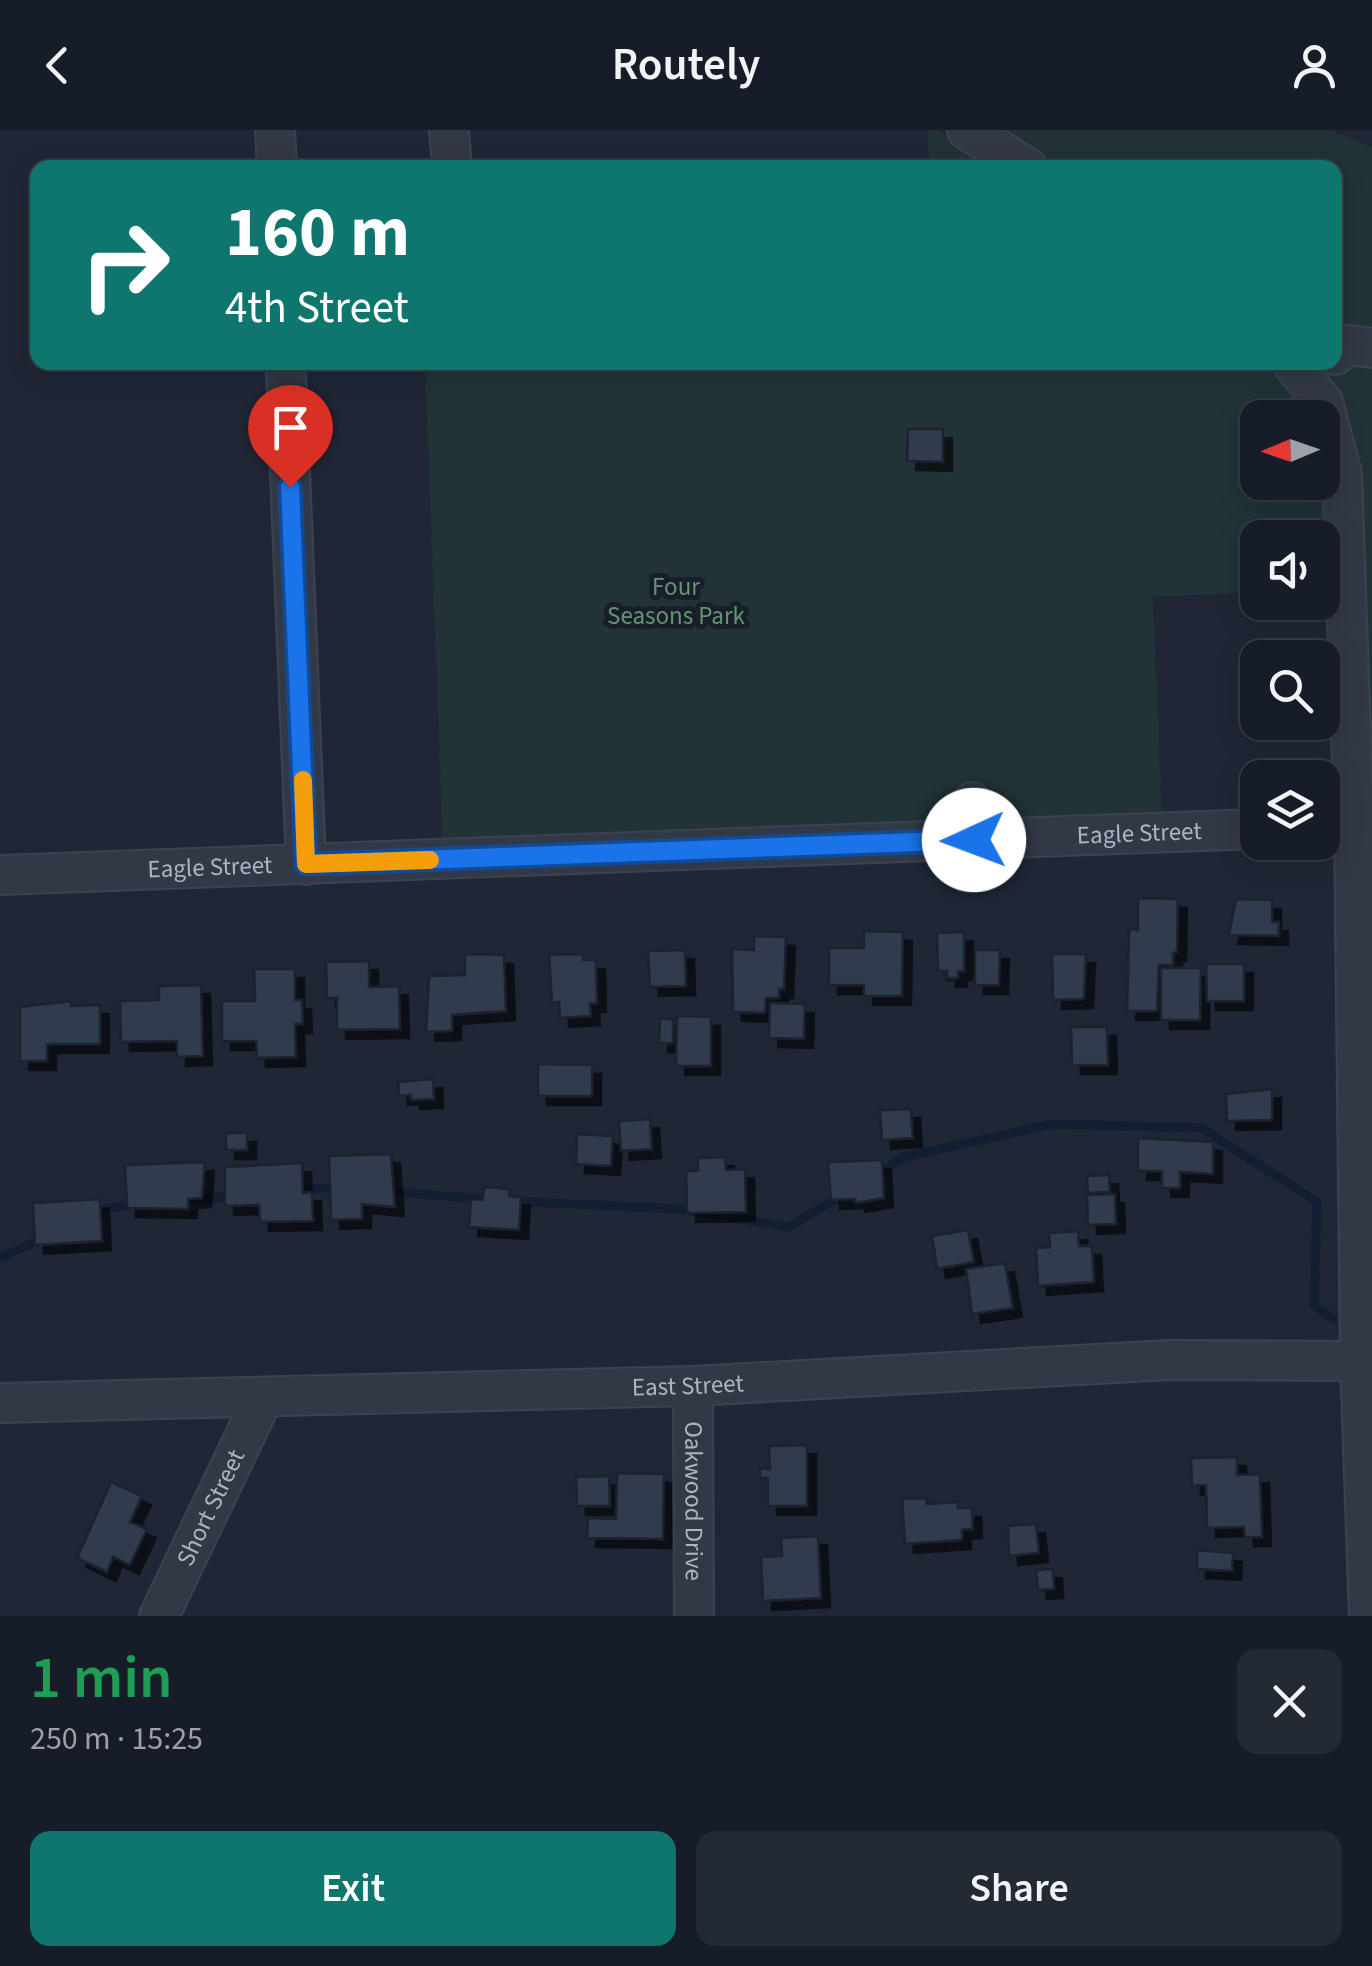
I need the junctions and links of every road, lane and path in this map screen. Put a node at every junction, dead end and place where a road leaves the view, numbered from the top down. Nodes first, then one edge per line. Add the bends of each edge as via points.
1 (274, 130) edge
2 (449, 130) edge
3 (967, 130) edge
4 (276, 160) edge
5 (451, 160) edge
6 (1015, 160) edge
7 (1372, 348) edge
8 (1342, 349) edge
9 (1316, 370) edge
10 (286, 374) dead end
11 (972, 802) dead end
12 (1349, 825) edge
13 (1240, 830) edge
14 (974, 840) junction
15 (306, 864) junction
16 (0, 875) edge
17 (1366, 1361) edge
18 (693, 1386) junction
19 (263, 1398) junction
20 (0, 1403) edge
21 (159, 1616) edge
22 (694, 1616) edge
23 (1369, 1616) edge

1 - 4 street
2 - 5 street
3 - 6 street
7 - 8 street
9 - 12 street via 1342,474
10 - 15 street
11 - 14 street
12 - 17 street
13 - 14 street, Eagle Street
14 - 15 street, Eagle Street
15 - 16 street, Eagle Street
17 - 18 street, East Street via 1170,1360
17 - 23 street
18 - 19 street, East Street
18 - 22 street, Oakwood Drive
19 - 20 street, East Street
19 - 21 street, Short Street

